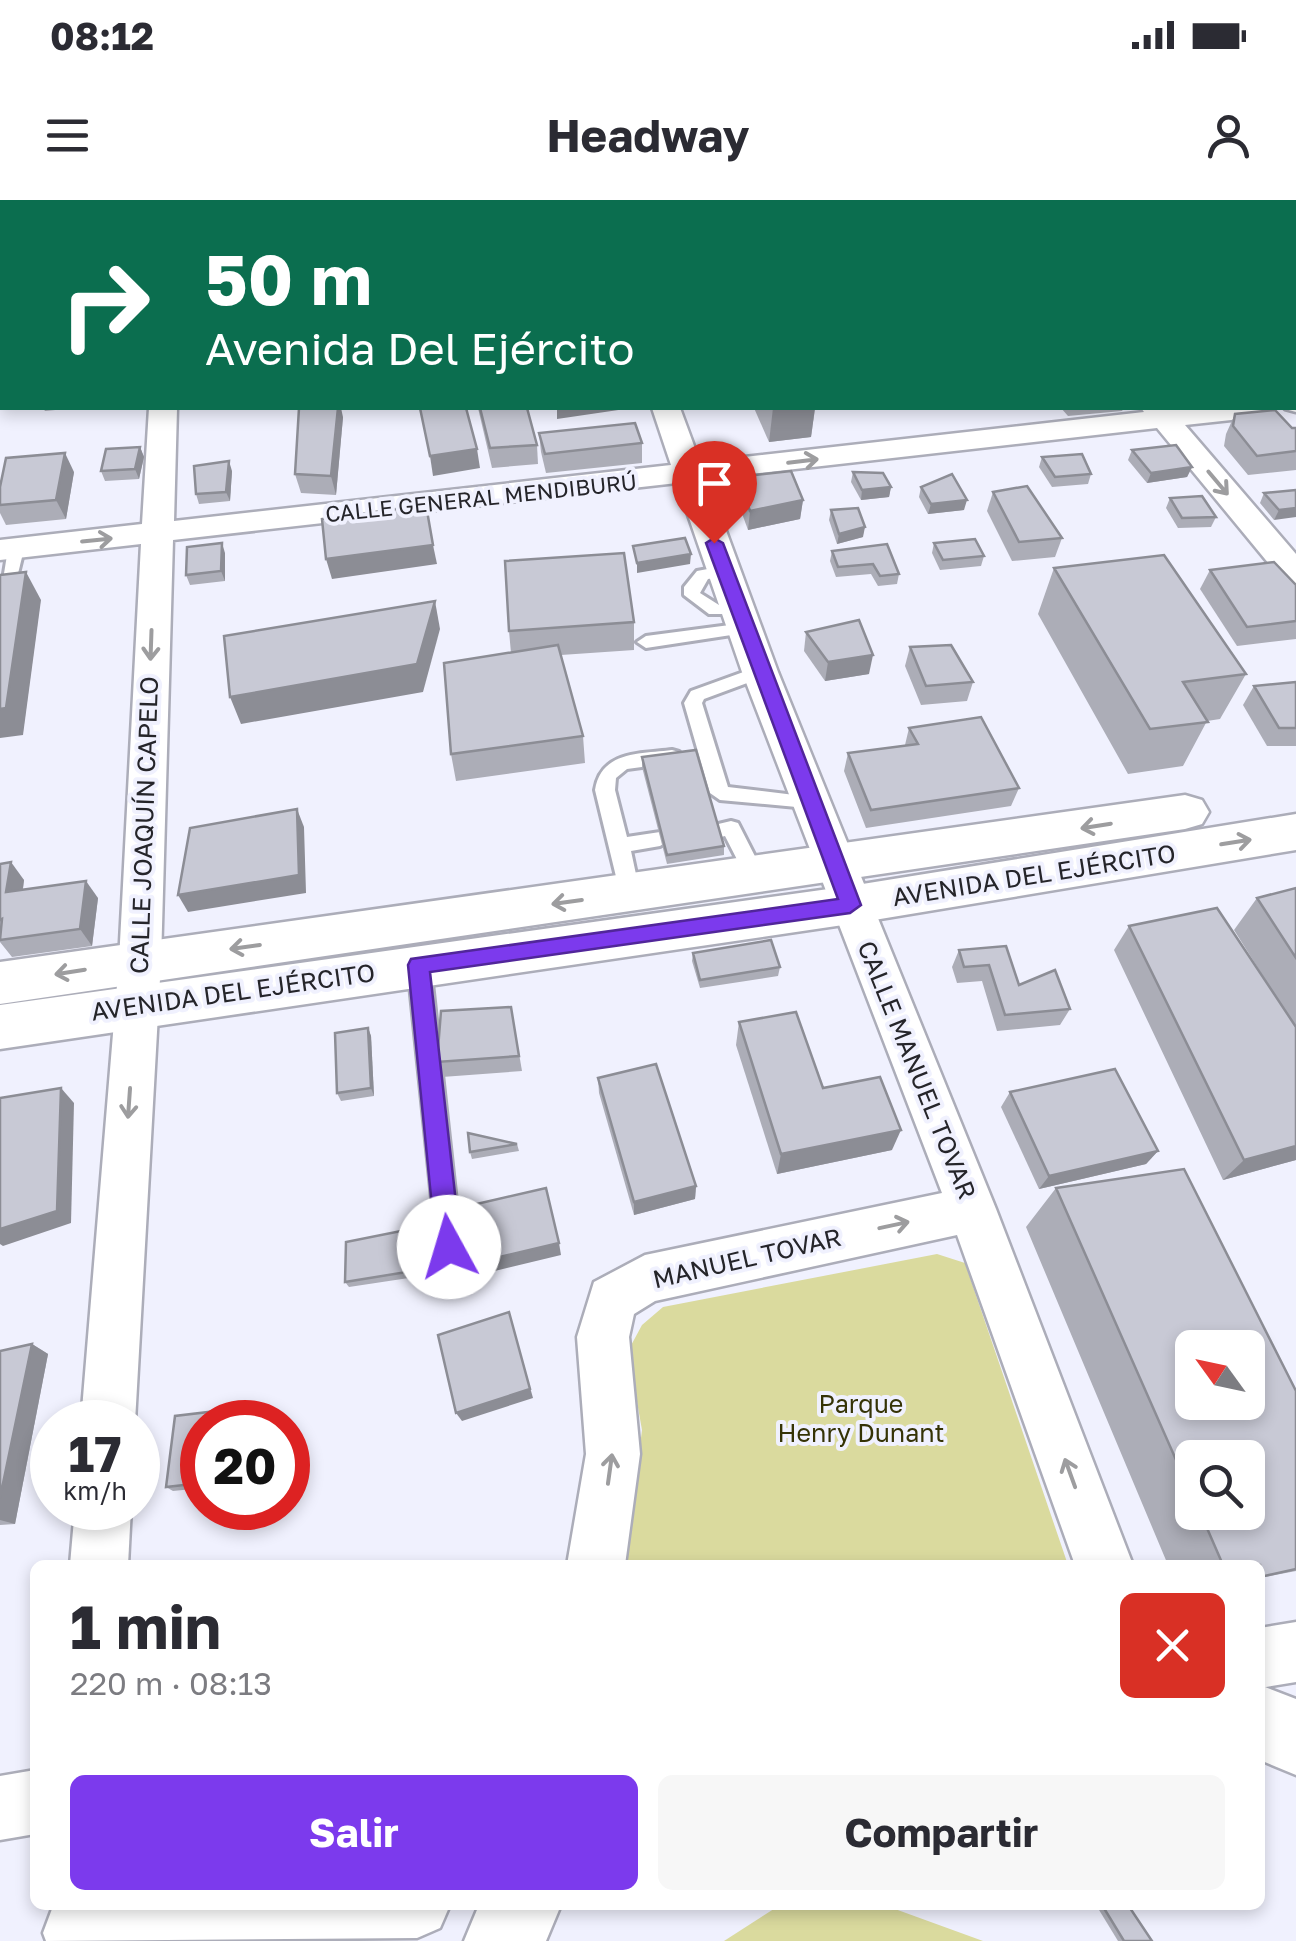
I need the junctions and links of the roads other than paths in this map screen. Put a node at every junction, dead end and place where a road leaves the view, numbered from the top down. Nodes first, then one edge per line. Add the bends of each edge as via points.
1 (163, 410) edge
2 (667, 410) edge
3 (1219, 410) edge
4 (1160, 413) edge
5 (691, 474) junction
6 (155, 534) junction
7 (8, 550) edge
8 (1296, 576) edge
9 (5, 594) edge
10 (742, 619) junction
11 (646, 642) dead end
12 (760, 672) junction
13 (708, 753) junction
14 (720, 793) junction
15 (1296, 795) edge
16 (810, 804) junction
17 (1296, 832) edge
18 (660, 839) edge
19 (625, 869) junction
20 (755, 876) junction
21 (844, 885) junction
22 (419, 965) junction
23 (0, 983) edge
24 (138, 983) junction
25 (0, 1027) edge
26 (972, 1209) junction
27 (449, 1247) dead end
28 (110, 1400) edge
29 (101, 1530) edge
30 (99, 1560) edge
31 (597, 1560) edge
32 (1102, 1560) edge
33 (1296, 1652) edge
34 (1265, 1657) edge
35 (1265, 1724) edge
36 (1296, 1737) edge
37 (30, 1803) edge
38 (0, 1808) edge
39 (336, 1910) edge
40 (518, 1910) edge
41 (77, 1926) edge
42 (505, 1941) edge

1 - 6 street, CALLE JOAQUÍN CAPELO
2 - 5 street, CALLE MANUEL TOVAR
3 - 4 street, CALLE GENERAL MENDIBURÚ
5 -> 4 street, CALLE GENERAL MENDIBURÚ
4 -> 8 street
5 - 6 street, CALLE GENERAL MENDIBURÚ
5 - 10 street, CALLE MANUEL TOVAR
7 -> 6 street, CALLE GENERAL MENDIBURÚ
6 -> 24 street, CALLE JOAQUÍN CAPELO
7 - 9 lane
10 - 11 lane
10 - 12 street, CALLE MANUEL TOVAR
12 - 13 lane via 697,694 693,703
12 - 16 street, CALLE MANUEL TOVAR
13 - 14 lane
13 - 19 lane via 622,763 607,775
14 - 16 lane
14 - 20 lane via 724,830
15 -> 21 main road, AVENIDA DEL EJÉRCITO
16 - 21 street, CALLE MANUEL TOVAR
21 -> 17 main road, AVENIDA DEL EJÉRCITO
18 - 19 lane
19 - 20 main road, AVENIDA DEL EJÉRCITO
19 -> 24 main road, AVENIDA DEL EJÉRCITO
20 - 21 main road, AVENIDA DEL EJÉRCITO
21 - 22 main road, AVENIDA DEL EJÉRCITO
21 - 26 street, CALLE MANUEL TOVAR
22 - 24 main road, AVENIDA DEL EJÉRCITO
22 - 27 lane
24 -> 23 main road, AVENIDA DEL EJÉRCITO
24 - 25 main road, AVENIDA DEL EJÉRCITO
24 -> 28 street, CALLE JOAQUÍN CAPELO
31 -> 26 street, MANUEL TOVAR via 613,1454 603,1337 612,1299 644,1279
32 -> 26 street, CALLE MANUEL TOVAR
29 - 30 street
33 - 34 street
35 - 36 main road
37 - 38 street
39 - 41 street
40 - 42 main road

